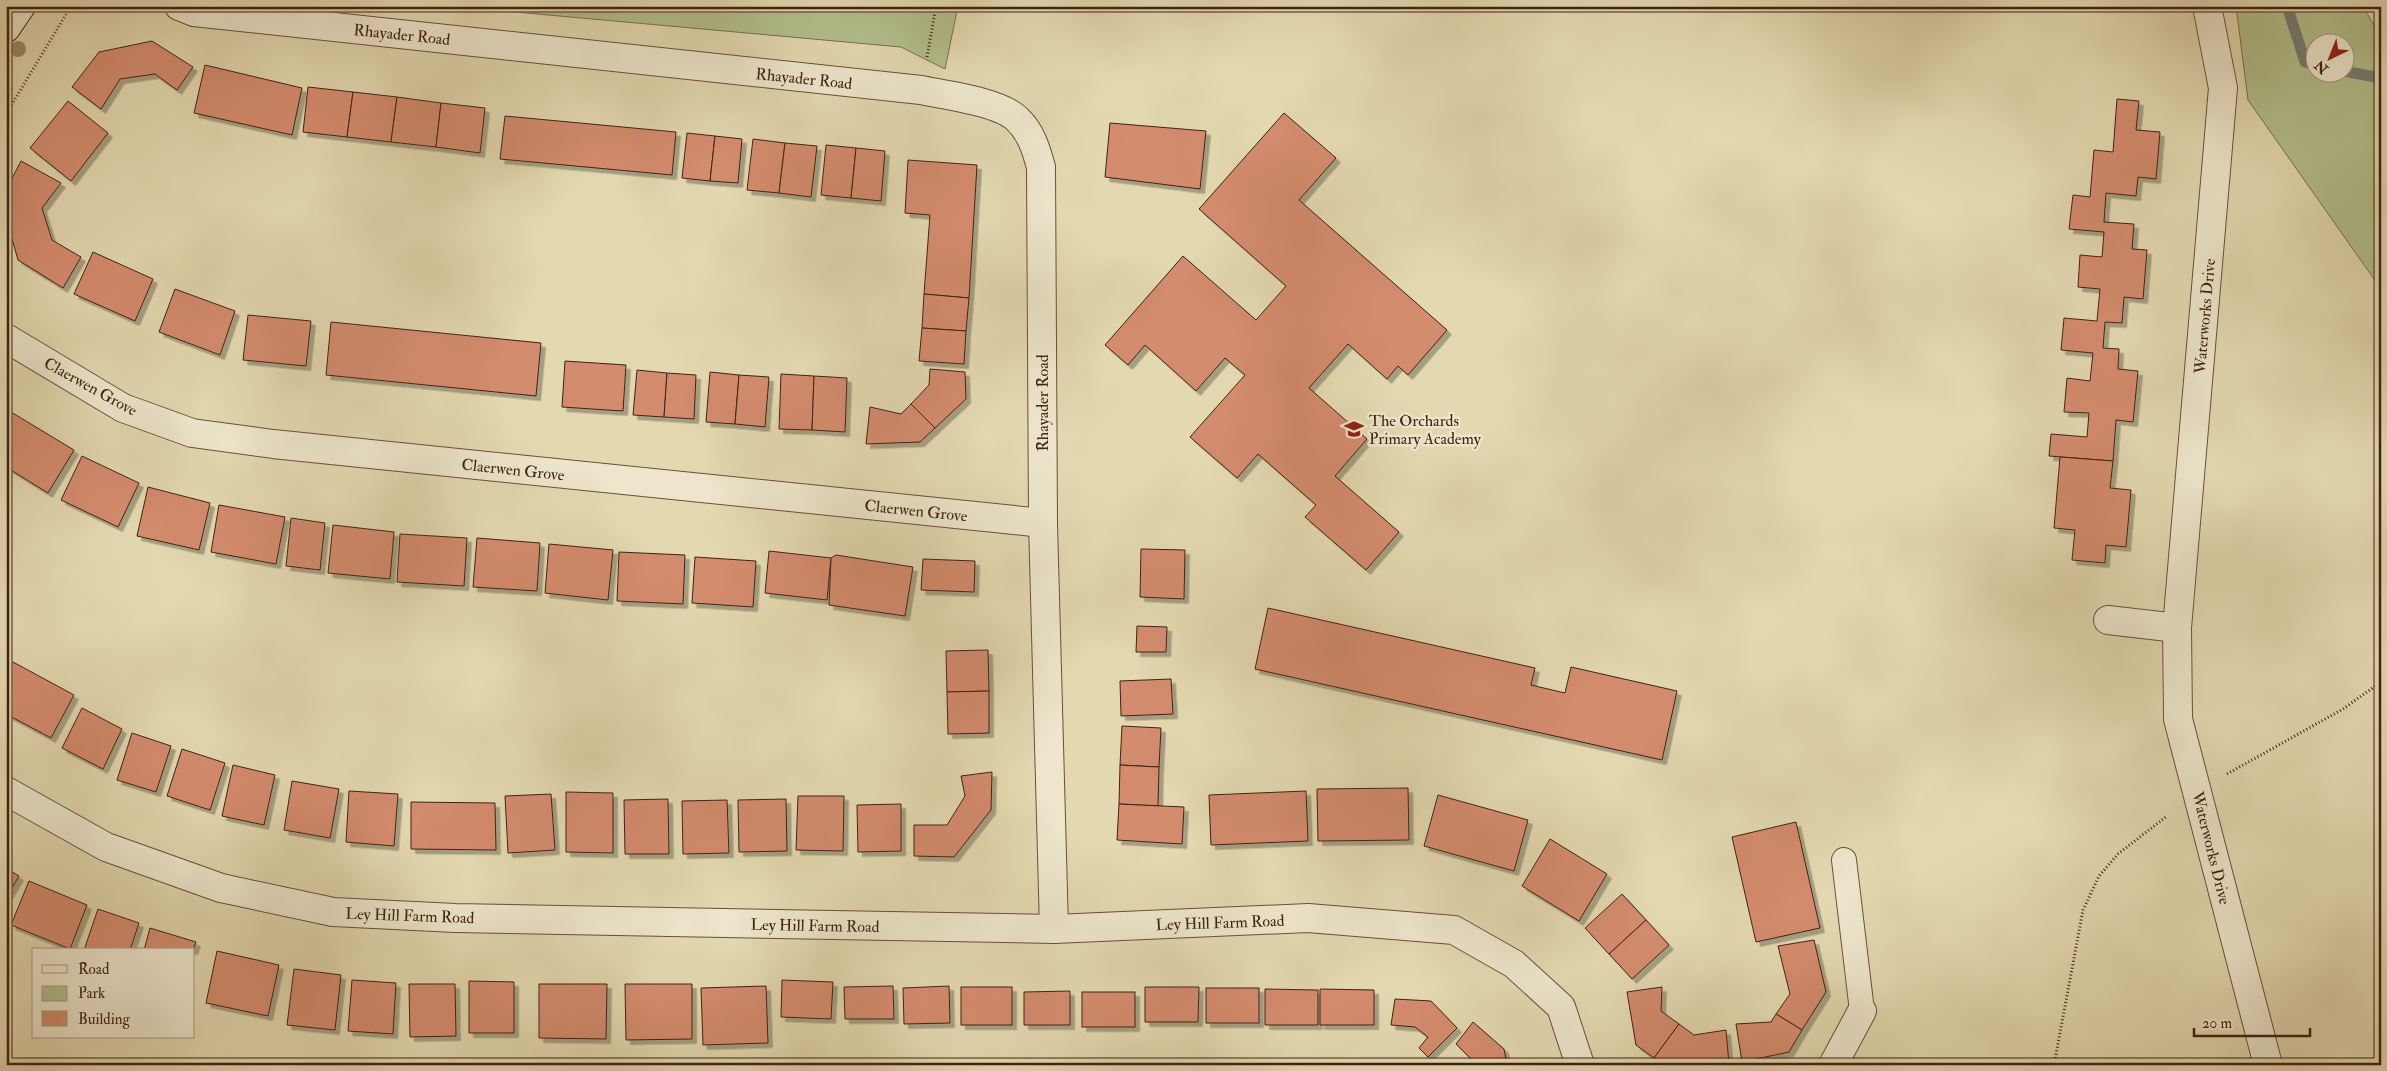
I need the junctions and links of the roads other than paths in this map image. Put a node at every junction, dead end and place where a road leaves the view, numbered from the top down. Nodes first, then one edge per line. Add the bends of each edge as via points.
1 (21, 6) edge
2 (179, 6) edge
3 (2207, 6) edge
4 (6, 28) edge
5 (6, 338) edge
6 (1043, 523) junction
7 (2108, 620) dead end
8 (2177, 628) junction
9 (6, 791) edge
10 (1844, 860) dead end
11 (1054, 929) junction
12 (1862, 1011) joint
13 (1580, 1065) edge
14 (1833, 1065) edge
15 (2268, 1065) edge

1 - 4 street
2 - 6 street, Rhayader Road via 194,12 921,90 989,104 1017,118 1035,142 1041,167
3 - 8 street, Waterworks Drive via 2223,88
5 - 6 street, Claerwen Grove via 123,408 192,433
6 - 11 street, Rhayader Road
7 - 8 street
8 - 15 street, Waterworks Drive via 2178,719
9 - 11 street, Ley Hill Farm Road via 106,847 220,888 333,912 475,918
10 - 12 lane
11 - 13 street, Ley Hill Farm Road via 1308,918 1454,930 1514,964 1561,1007
12 - 14 street

